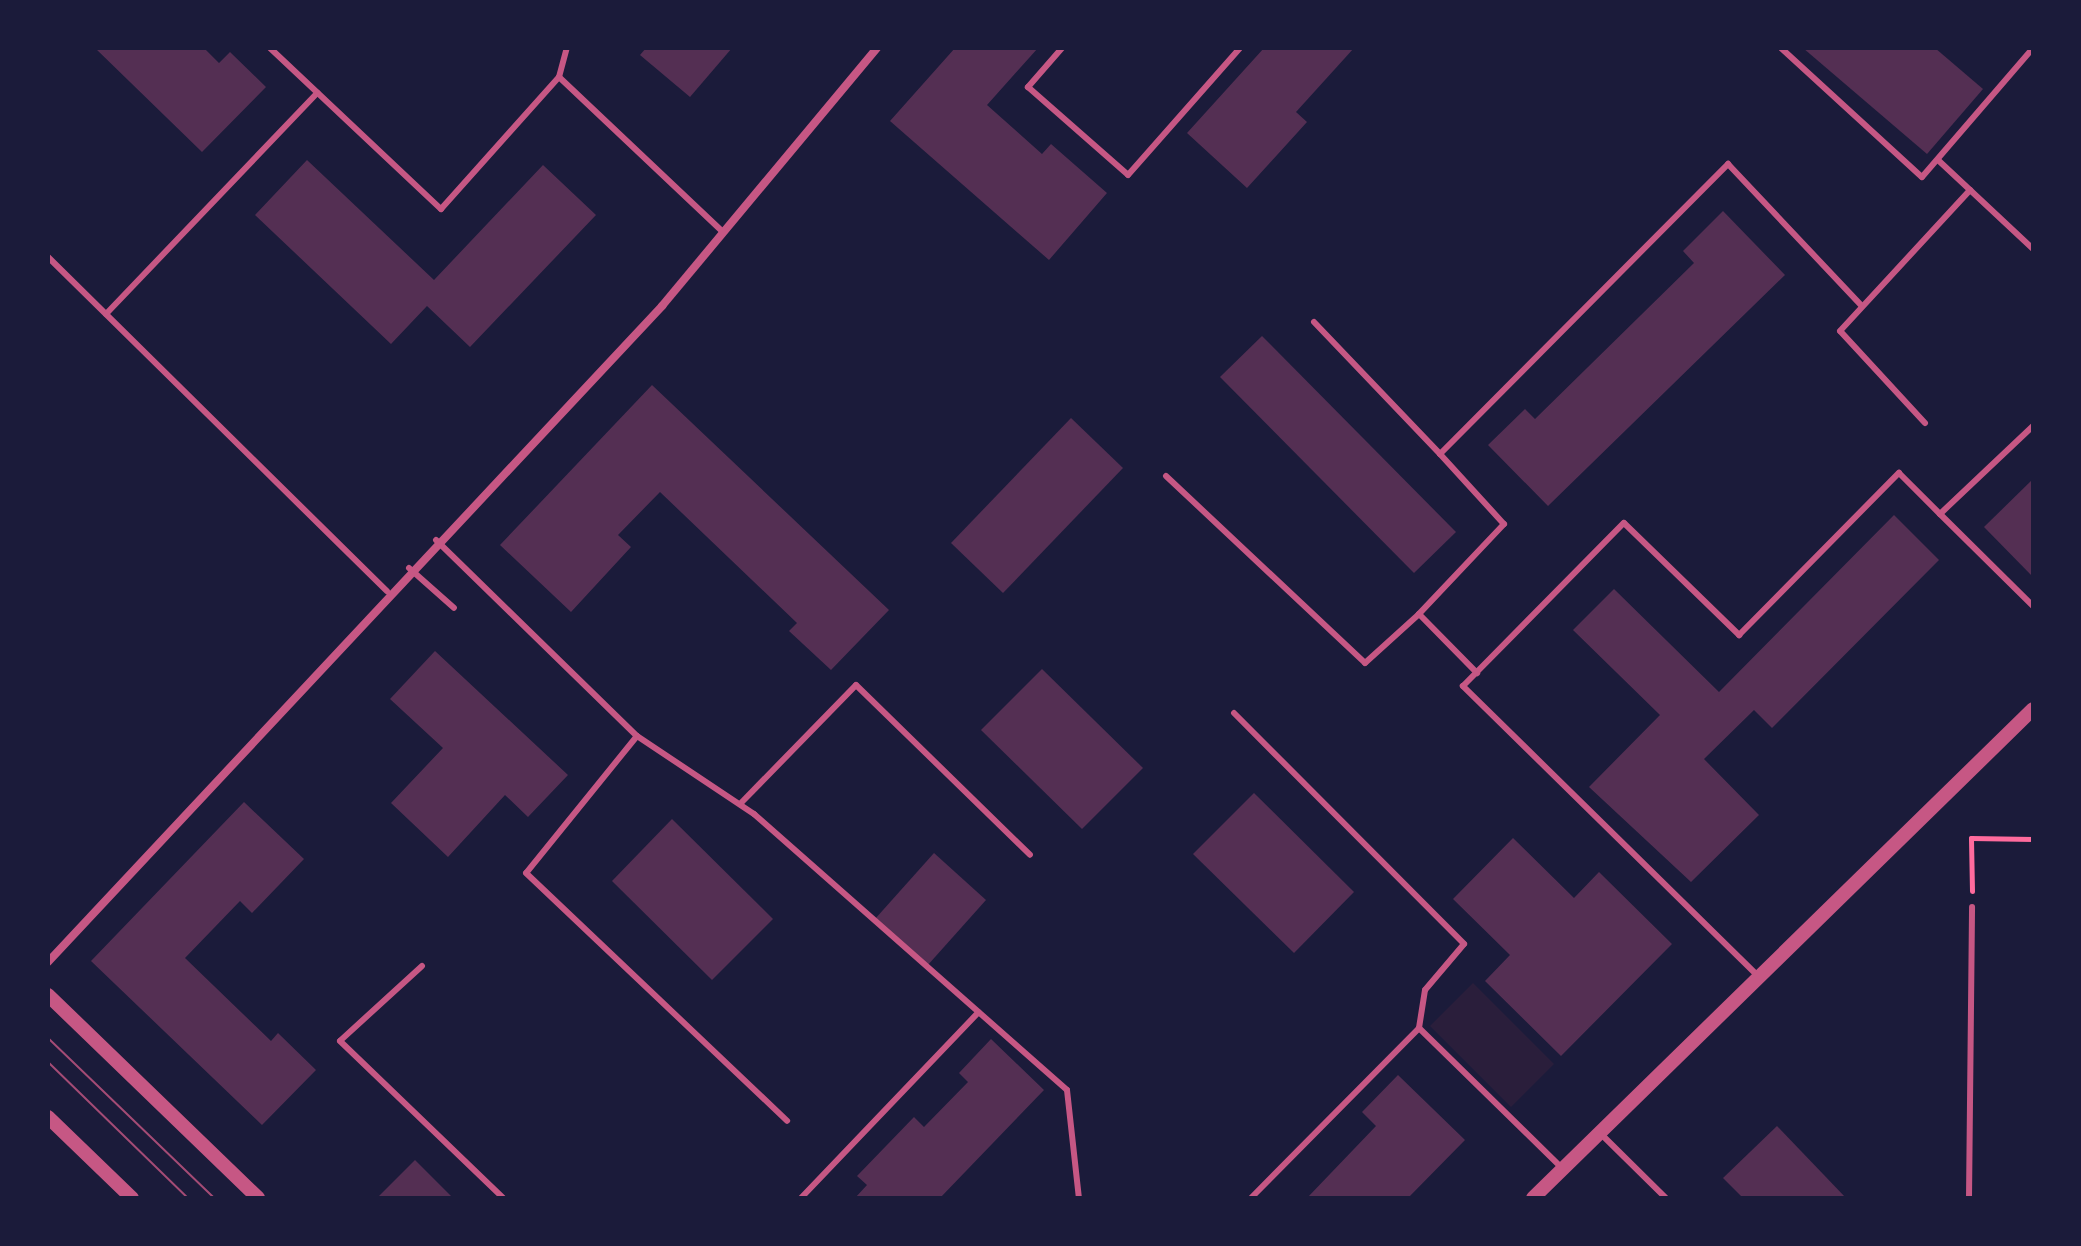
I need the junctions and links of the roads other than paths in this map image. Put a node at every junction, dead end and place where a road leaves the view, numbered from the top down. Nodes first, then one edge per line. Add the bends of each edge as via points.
1 (270, 48) edge
2 (567, 48) edge
3 (877, 48) edge
4 (1062, 48) edge
5 (1240, 48) edge
6 (1781, 48) edge
7 (2033, 48) edge
8 (559, 77) junction
9 (317, 93) junction
10 (1938, 160) junction
11 (1970, 190) junction
12 (723, 232) junction
13 (2033, 249) edge
14 (48, 257) edge
15 (1862, 306) junction
16 (106, 314) junction
17 (1314, 322) dead end
18 (1925, 423) dead end
19 (2033, 426) edge
20 (1440, 454) junction
21 (1166, 476) dead end
22 (1940, 514) junction
23 (436, 540) junction
24 (409, 568) junction
25 (387, 591) junction
26 (2033, 606) edge
27 (454, 608) dead end
28 (1419, 614) junction
29 (1477, 673) junction
30 (2033, 709) edge
31 (1234, 713) dead end
32 (637, 736) junction
33 (740, 804) junction
34 (1030, 855) dead end
35 (1972, 907) road end
36 (48, 962) edge
37 (422, 966) dead end
38 (1759, 977) junction
39 (48, 995) edge
40 (979, 1012) junction
41 (1419, 1028) junction
42 (48, 1117) edge
43 (787, 1121) dead end
44 (1600, 1133) junction
45 (1563, 1169) junction
46 (132, 1198) edge
47 (258, 1198) edge
48 (503, 1198) edge
49 (801, 1198) edge
50 (1079, 1198) edge
51 (1251, 1198) edge
52 (1533, 1198) edge
53 (1666, 1198) edge
54 (1969, 1198) edge

1 - 9 lane
2 - 8 lane
3 - 12 street
4 - 5 lane via 1028,87 1128,175
6 - 10 lane via 1922,177
7 - 10 lane
8 - 9 lane via 441,209
8 - 12 lane
9 - 16 lane
10 - 11 lane
11 - 13 lane
11 - 15 lane
12 - 23 street
14 - 16 lane
15 - 18 lane via 1840,331
15 - 20 lane via 1728,164
16 - 25 lane
17 - 20 lane
19 - 22 lane
20 - 28 lane via 1504,524
21 - 28 lane via 1365,663
22 - 26 lane
22 - 29 lane via 1899,473 1739,635 1624,523
23 - 24 street
23 - 32 lane
24 - 25 street
24 - 27 lane
25 - 36 street
28 - 29 lane
29 - 38 lane via 1463,686
30 - 38 street
31 - 41 lane via 1464,944 1425,990
32 - 33 lane
32 - 43 lane via 526,873
33 - 34 lane via 856,685
33 - 40 lane
35 - 54 lane
37 - 48 lane via 340,1041
38 - 44 street
39 - 47 street
40 - 49 lane
40 - 50 lane via 1067,1090
41 - 45 lane
41 - 51 lane
42 - 46 street
44 - 45 street
44 - 53 lane
45 - 52 street

